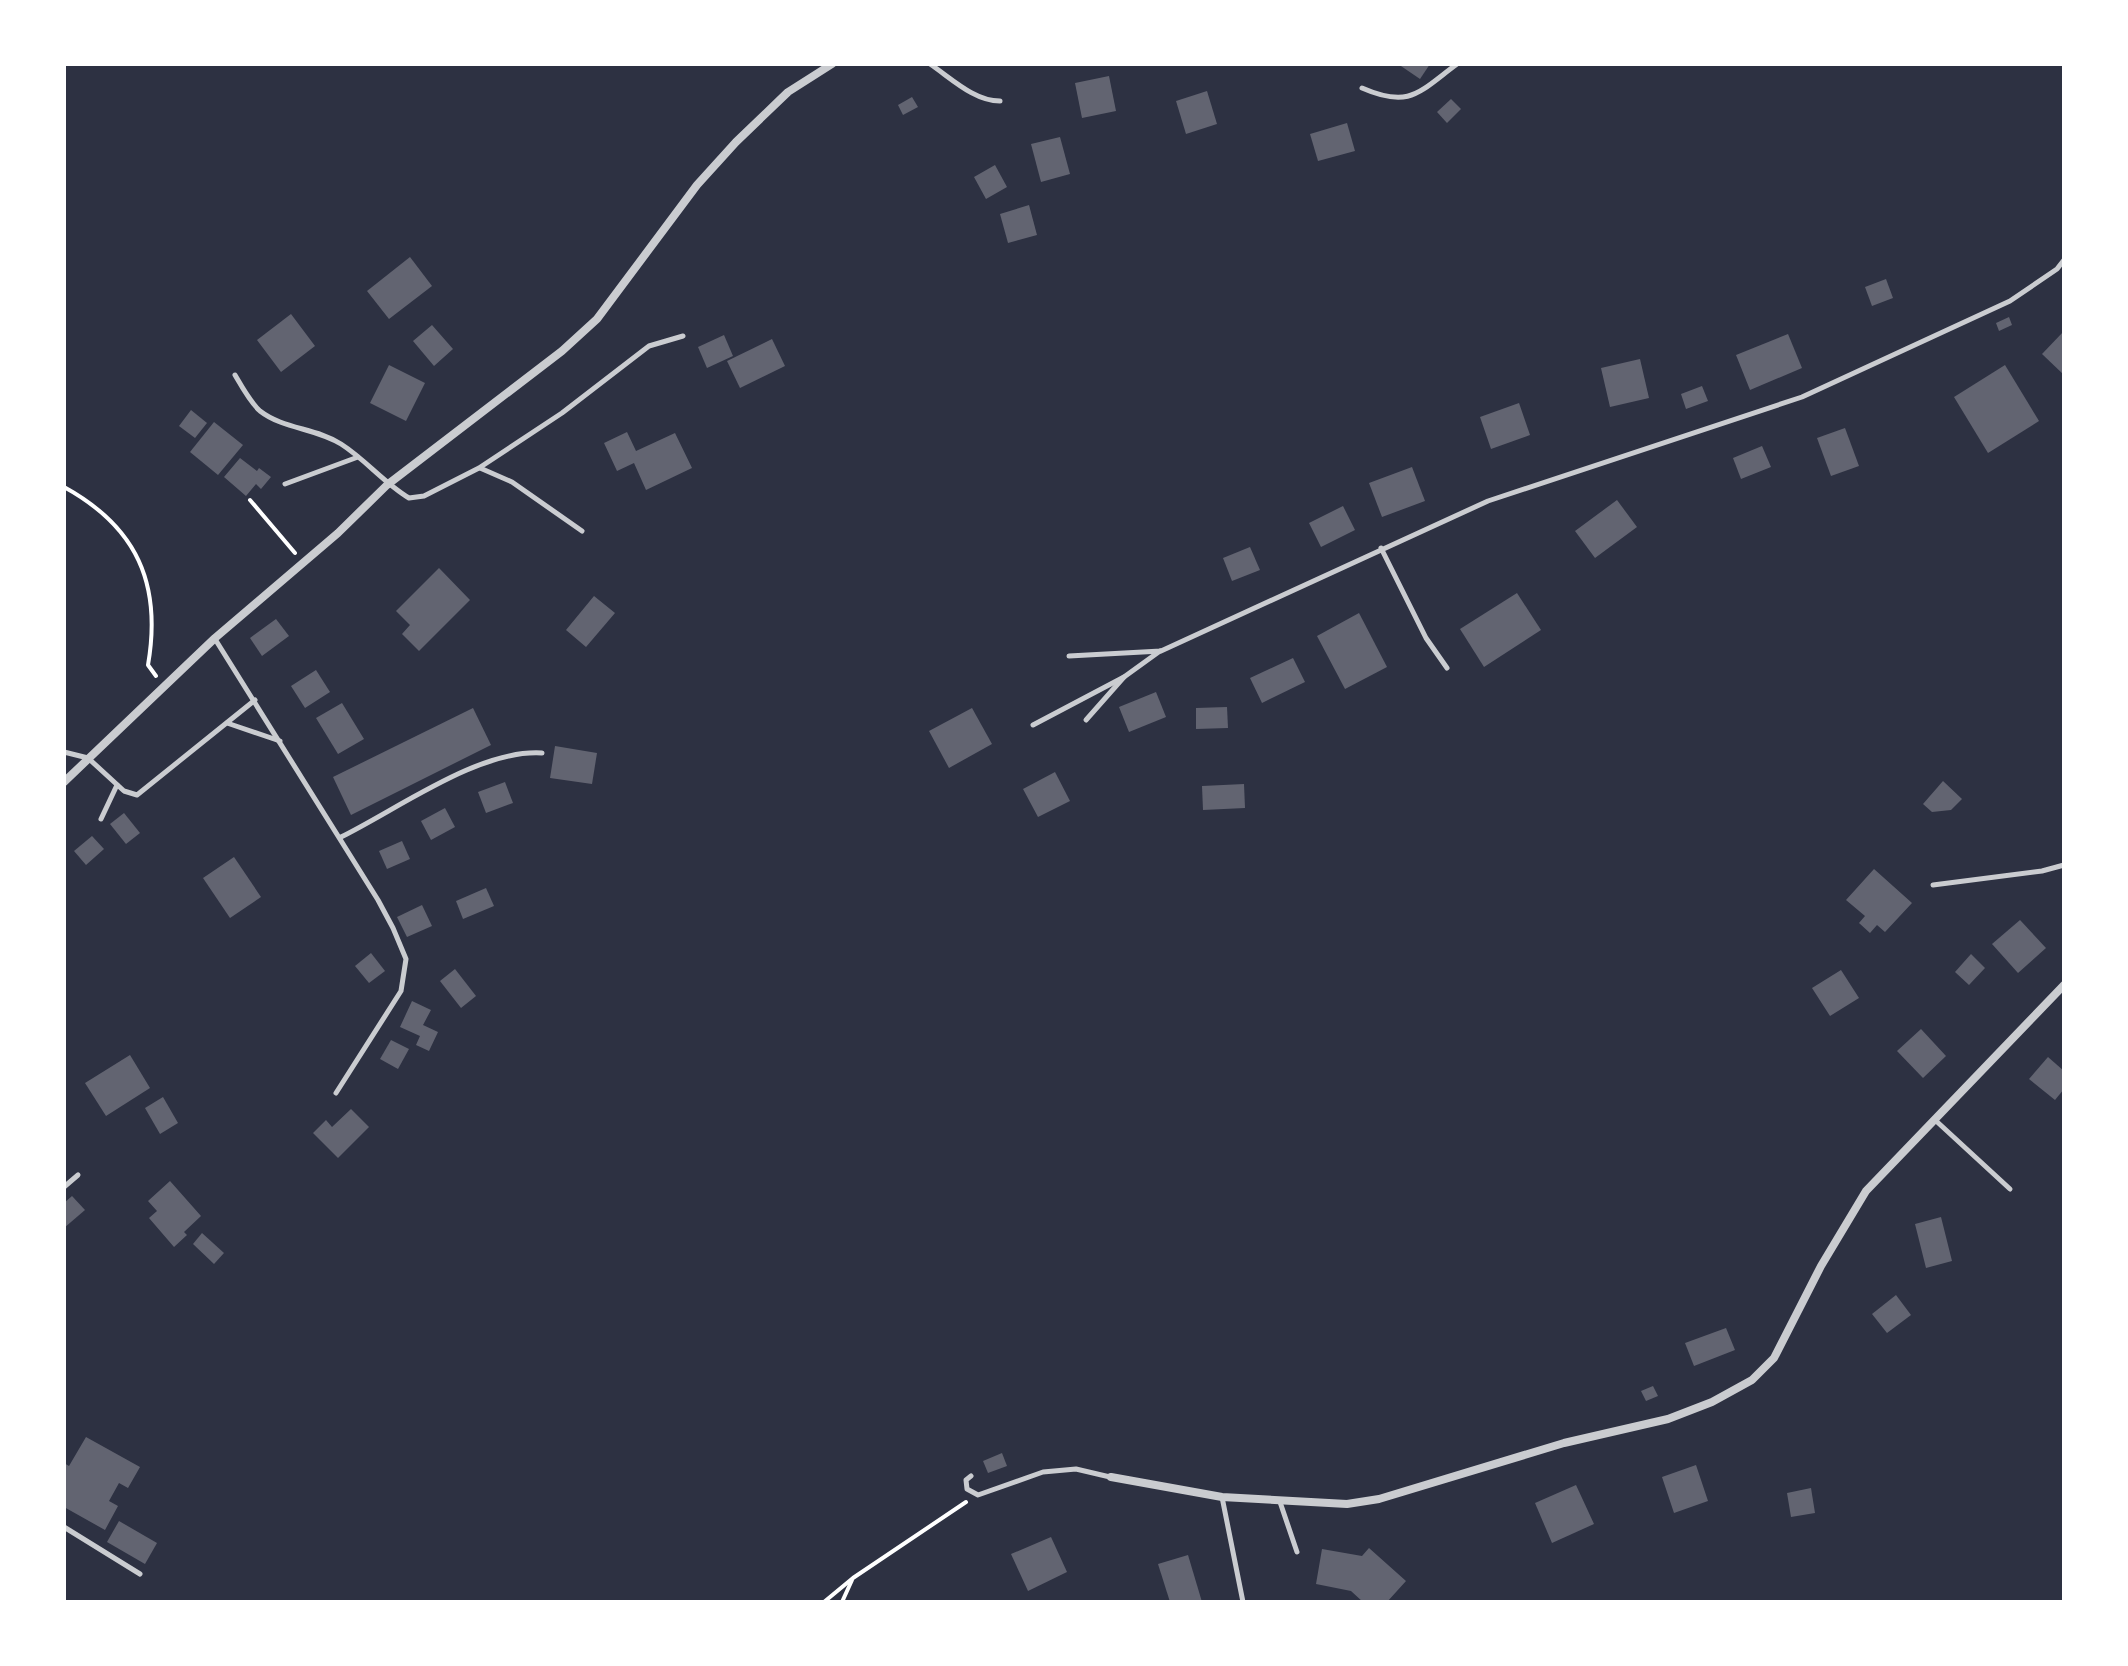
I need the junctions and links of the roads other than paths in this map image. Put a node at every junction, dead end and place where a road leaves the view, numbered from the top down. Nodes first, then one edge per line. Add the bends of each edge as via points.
1 (832, 64) edge
2 (930, 64) edge
3 (1457, 64) edge
4 (1362, 88) dead end
5 (1000, 101) dead end
6 (2064, 260) edge
7 (683, 336) dead end
8 (235, 375) dead end
9 (359, 457) junction
10 (479, 468) junction
11 (285, 484) dead end
12 (387, 485) junction
13 (582, 531) dead end
14 (1381, 548) junction
15 (215, 638) junction
16 (1161, 651) junction
17 (1069, 656) dead end
18 (1447, 668) dead end
19 (1124, 677) junction
20 (255, 700) junction
21 (1086, 720) dead end
22 (227, 723) junction
23 (1033, 725) dead end
24 (281, 741) junction
25 (64, 752) edge
26 (542, 753) dead end
27 (88, 758) junction
28 (64, 782) edge
29 (117, 785) junction
30 (101, 819) dead end
31 (341, 837) junction
32 (2064, 865) edge
33 (1933, 885) dead end
34 (2064, 985) edge
35 (336, 1093) dead end
36 (1933, 1119) junction
37 (78, 1175) dead end
38 (64, 1187) edge
39 (2010, 1189) dead end
40 (971, 1476) dead end
41 (1111, 1477) joint
42 (1222, 1497) junction
43 (1280, 1502) junction
44 (64, 1527) edge
45 (1297, 1552) dead end
46 (140, 1574) dead end
47 (1243, 1602) edge

1 - 12 street via 788,92 736,142 697,185 597,319
2 - 5 lane via 978,97
3 - 4 lane via 1414,95 1396,99
6 - 14 lane via 2010,301 1802,397 1488,501
7 - 10 lane via 649,346
8 - 9 lane via 257,409 338,442
9 - 11 lane
9 - 12 lane
10 - 12 lane via 424,496 409,498
10 - 13 lane via 512,482
12 - 15 street
14 - 16 lane
14 - 18 lane
15 - 20 lane
15 - 27 street
16 - 17 lane
16 - 19 lane
19 - 21 lane
19 - 23 lane
20 - 22 lane
20 - 24 lane
22 - 24 lane
22 - 29 lane via 137,795
24 - 31 lane
25 - 27 lane
26 - 31 lane via 523,752 476,765
27 - 28 street
27 - 29 lane
29 - 30 lane
31 - 35 lane via 406,959 401,991
32 - 33 lane
34 - 36 street
36 - 39 lane
36 - 43 street via 1866,1191 1774,1358 1752,1380 1668,1419 1564,1443 1379,1499 1347,1504
37 - 38 lane
40 - 41 lane via 967,1489 978,1495 1043,1472 1076,1469
41 - 42 street
42 - 43 street
42 - 47 lane
43 - 45 lane
44 - 46 lane

